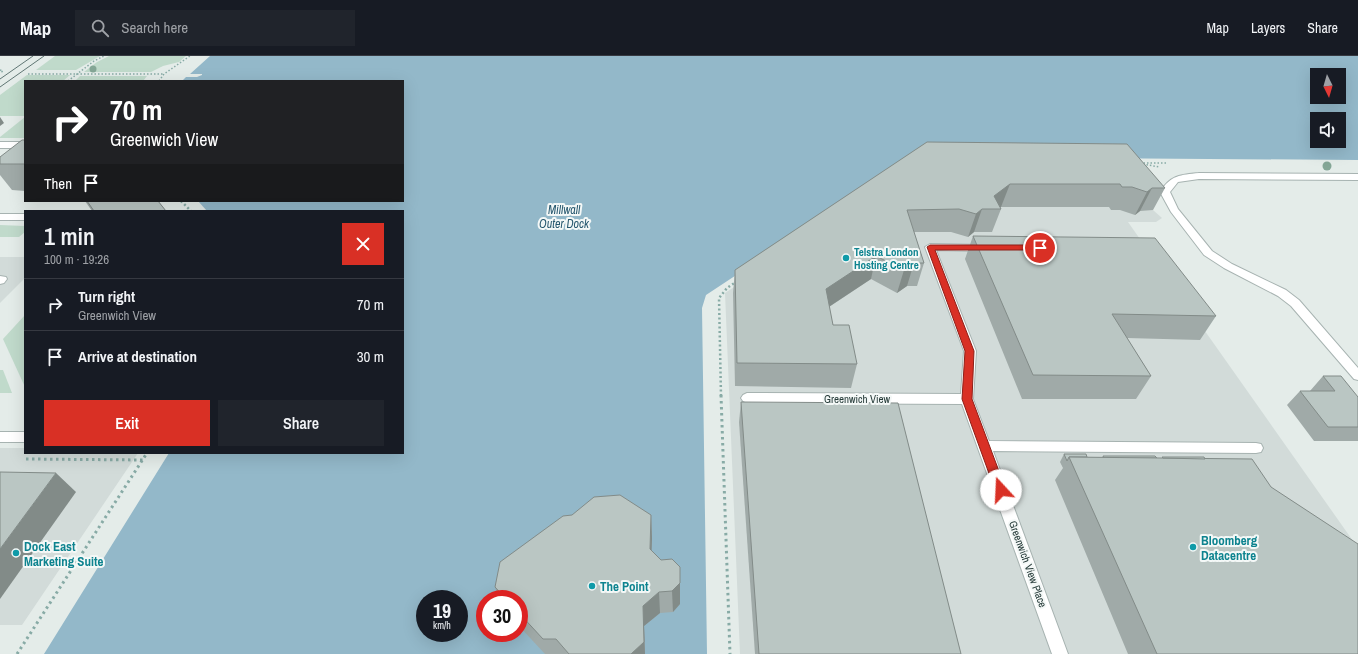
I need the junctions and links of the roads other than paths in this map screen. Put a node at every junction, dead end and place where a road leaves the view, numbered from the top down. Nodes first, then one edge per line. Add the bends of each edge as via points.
1 (0, 145) edge
2 (24, 146) edge
3 (24, 147) edge
4 (15, 156) edge
5 (1358, 177) edge
6 (0, 217) edge
7 (24, 217) edge
8 (993, 248) edge
9 (1358, 376) edge
10 (747, 398) dead end
11 (967, 399) junction
12 (0, 437) edge
13 (24, 437) edge
14 (984, 446) junction
15 (1256, 448) dead end
16 (1060, 654) edge

1 - 2 street
3 - 4 street
5 - 9 street via 1199,176 1180,178 1170,183 1165,192 1174,210 1208,253 1282,293 1295,303
6 - 7 street
8 - 11 street, Greenwich View Place via 930,247 970,351
10 - 11 street, Greenwich View
11 - 14 street, Greenwich View Place
12 - 13 street
14 - 15 street
14 - 16 street, Greenwich View Place

